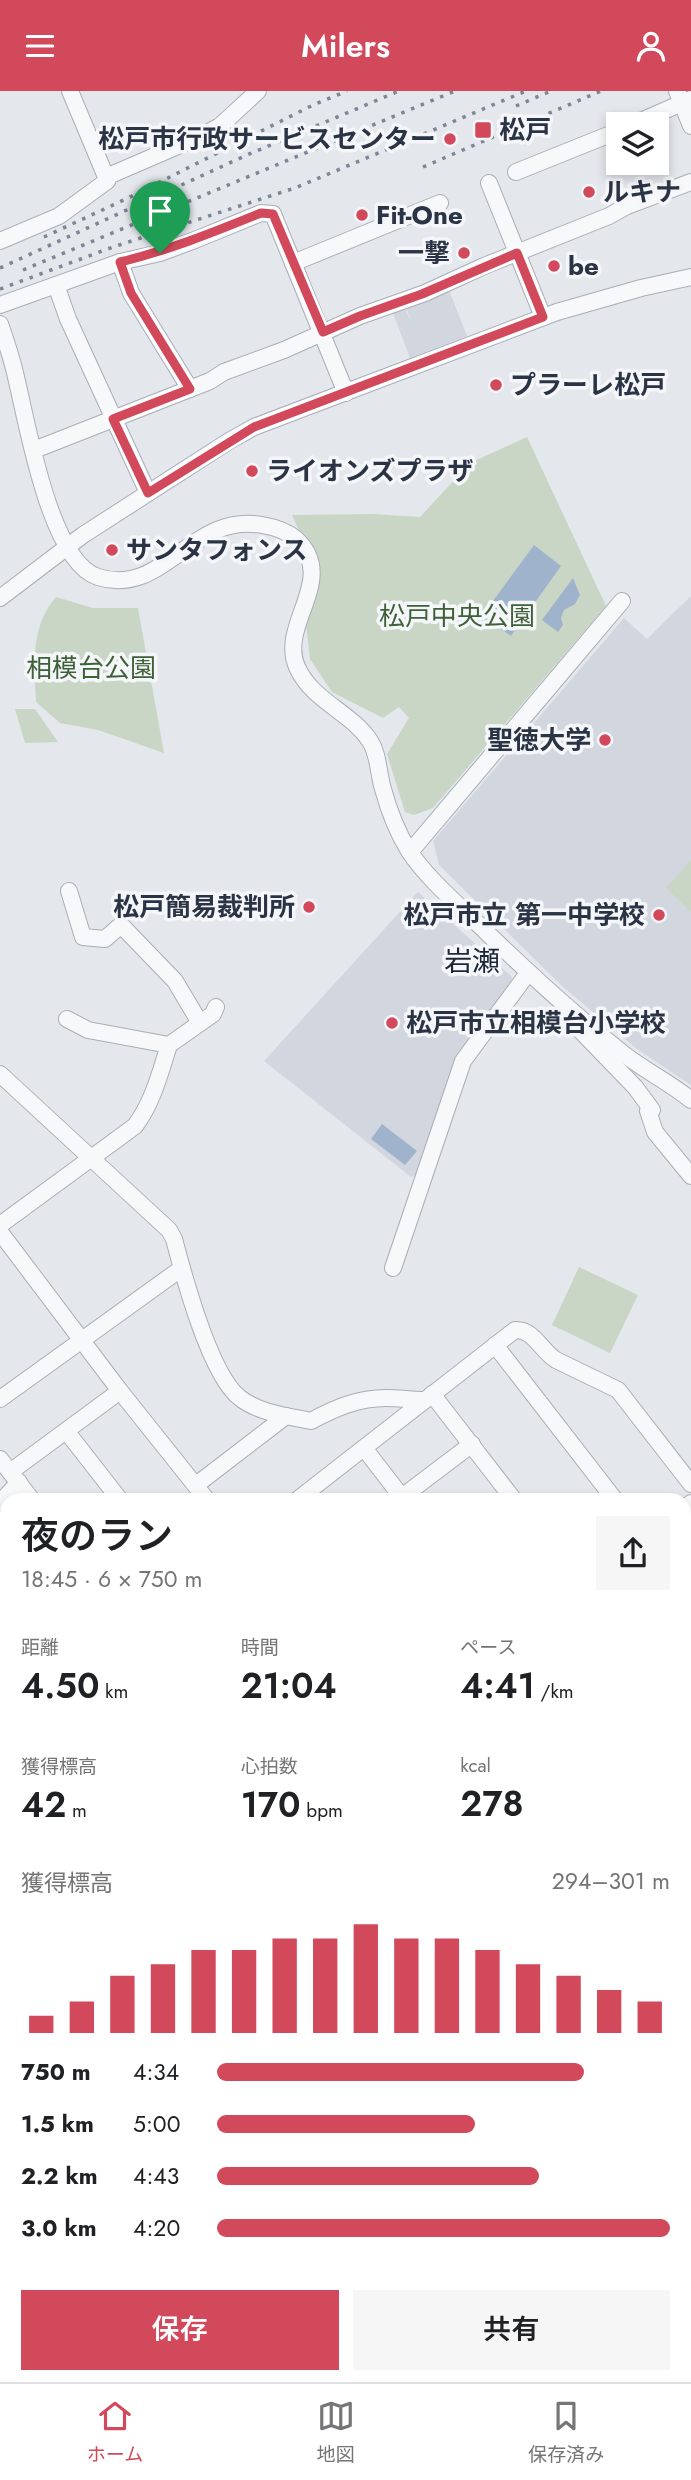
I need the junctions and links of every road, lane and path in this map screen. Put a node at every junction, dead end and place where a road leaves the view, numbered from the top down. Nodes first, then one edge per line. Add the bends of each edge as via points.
1 (70, 91) edge
2 (253, 93) edge
3 (683, 98) edge
4 (657, 112) edge
5 (691, 126) edge
6 (606, 136) edge
7 (516, 172) dead end
8 (106, 177) junction
9 (691, 182) edge
10 (489, 183) dead end
11 (440, 203) dead end
12 (0, 241) edge
13 (517, 253) junction
14 (120, 262) junction
15 (293, 263) junction
16 (691, 277) edge
17 (56, 285) junction
18 (0, 305) edge
19 (543, 317) junction
20 (0, 324) edge
21 (323, 332) junction
22 (190, 389) junction
23 (346, 393) junction
24 (113, 419) junction
25 (34, 450) junction
26 (148, 493) junction
27 (68, 547) junction
28 (0, 598) edge
29 (622, 601) dead end
30 (410, 852) junction
31 (69, 891) dead end
32 (528, 973) junction
33 (216, 1007) dead end
34 (67, 1019) dead end
35 (582, 1019) junction
36 (200, 1023) junction
37 (169, 1045) junction
38 (0, 1074) edge
39 (691, 1100) edge
40 (92, 1159) junction
41 (691, 1176) edge
42 (0, 1225) edge
43 (0, 1232) edge
44 (182, 1268) junction
45 (393, 1268) dead end
46 (82, 1339) junction
47 (495, 1345) junction
48 (120, 1391) junction
49 (429, 1397) junction
50 (0, 1399) edge
51 (286, 1416) junction
52 (66, 1432) junction
53 (472, 1444) junction
54 (364, 1448) junction
55 (0, 1459) edge
56 (15, 1477) junction
57 (691, 1484) edge
58 (196, 1485) junction
59 (6, 1493) edge
60 (27, 1493) edge
61 (114, 1493) edge
62 (202, 1493) edge
63 (308, 1493) edge
64 (399, 1493) edge
65 (409, 1493) edge
66 (509, 1493) edge
67 (610, 1493) edge

1 - 8 street
2 - 8 street via 220,126 201,137
3 - 4 street
3 - 5 street
6 - 7 street
8 - 12 street via 107,181 59,216
9 - 13 street
10 - 13 street
11 - 15 street
13 - 19 street
13 - 21 street
14 - 15 street via 160,253 261,213 273,214
14 - 17 street
14 - 22 street via 131,293
15 - 21 street
16 - 19 street
17 - 18 street
17 - 24 street
19 - 23 street
20 - 25 street
21 - 22 street
21 - 23 street
22 - 24 street
23 - 26 street via 254,427
24 - 25 street
24 - 26 street
25 - 27 street via 54,519
26 - 27 street
27 - 28 street
27 - 30 street via 84,570 115,581 157,569 204,534 227,526 253,523 297,540 306,552 312,587 300,614 293,653 303,677 323,701 360,728 375,749 390,812
29 - 30 street
30 - 32 street
31 - 36 street via 83,937 105,939 121,925 175,981
32 - 35 street
32 - 45 street via 463,1061
33 - 36 street
34 - 37 street via 88,1030
35 - 39 street
35 - 41 street via 579,1029 635,1087 650,1111 655,1132
36 - 37 street
37 - 40 street via 146,1112
38 - 40 street
40 - 42 street
40 - 44 street via 169,1230
43 - 46 street
44 - 46 street
44 - 51 street via 215,1362 232,1391 248,1403
46 - 48 street
46 - 50 street
47 - 49 street
47 - 57 street via 522,1329 548,1355 618,1390
47 - 67 street
48 - 52 street
48 - 58 street
49 - 51 street via 363,1401 340,1406 311,1421
49 - 53 street
49 - 54 street
51 - 58 street
52 - 56 street
52 - 61 street
53 - 65 street
53 - 66 street
54 - 63 street
54 - 64 street
55 - 56 street
56 - 59 street
56 - 60 street
58 - 62 street

